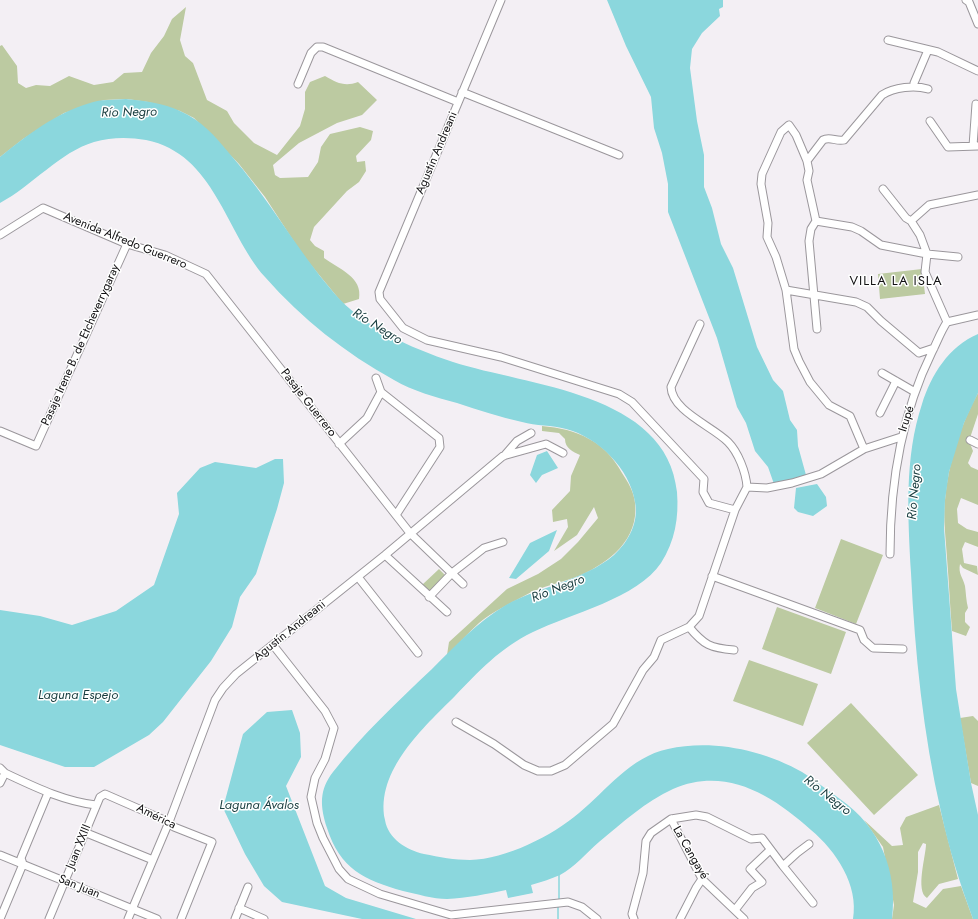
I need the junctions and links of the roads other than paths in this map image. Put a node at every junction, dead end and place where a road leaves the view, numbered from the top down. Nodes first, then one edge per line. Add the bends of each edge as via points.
1 (501, 0) edge
2 (966, 0) edge
3 (978, 24) edge
4 (888, 40) dead end
5 (928, 50) junction
6 (978, 71) edge
7 (298, 84) dead end
8 (914, 87) junction
9 (928, 89) dead end
10 (462, 92) junction
11 (458, 102) junction
12 (976, 104) dead end
13 (930, 121) dead end
14 (976, 146) edge
15 (619, 155) dead end
16 (807, 161) junction
17 (883, 189) dead end
18 (978, 195) edge
19 (816, 221) junction
20 (911, 221) junction
21 (0, 234) edge
22 (127, 244) junction
23 (927, 254) junction
24 (958, 257) dead end
25 (206, 274) joint
26 (786, 290) junction
27 (814, 296) junction
28 (978, 315) edge
29 (947, 322) junction
30 (700, 324) dead end
31 (817, 329) dead end
32 (934, 348) junction
33 (882, 373) dead end
34 (376, 378) dead end
35 (896, 381) junction
36 (381, 392) junction
37 (915, 392) junction
38 (880, 413) dead end
39 (0, 431) edge
40 (531, 433) dead end
41 (901, 437) junction
42 (970, 440) dead end
43 (339, 444) junction
44 (978, 444) edge
45 (864, 449) junction
46 (564, 453) dead end
47 (504, 456) junction
48 (747, 487) junction
49 (735, 510) junction
50 (396, 515) junction
51 (410, 533) junction
52 (503, 542) dead end
53 (890, 554) dead end
54 (385, 555) junction
55 (452, 573) junction
56 (712, 576) junction
57 (358, 577) junction
58 (462, 584) dead end
59 (429, 597) junction
60 (447, 612) dead end
61 (689, 627) junction
62 (273, 645) junction
63 (903, 649) dead end
64 (734, 650) dead end
65 (418, 653) dead end
66 (456, 722) dead end
67 (2, 771) edge
68 (0, 783) edge
69 (48, 793) junction
70 (100, 797) joint
71 (96, 805) junction
72 (671, 820) junction
73 (170, 822) junction
74 (84, 832) junction
75 (809, 844) dead end
76 (770, 850) junction
77 (0, 855) edge
78 (153, 860) junction
79 (23, 864) junction
80 (783, 866) junction
81 (702, 879) junction
82 (65, 881) junction
83 (248, 888) dead end
84 (813, 903) dead end
85 (239, 908) junction
86 (132, 909) junction
87 (735, 910) junction
88 (450, 917) edge
89 (0, 919) edge
90 (49, 919) edge
91 (128, 919) edge
92 (157, 919) edge
93 (181, 919) edge
94 (235, 919) edge
95 (264, 919) edge
96 (597, 919) edge
97 (634, 919) edge
98 (680, 919) edge
99 (744, 919) edge

1 - 10 street, Agustín Andreani
2 - 3 street
4 - 5 street
5 - 6 street via 938,52
5 - 8 street
7 - 11 street via 311,54 317,48 323,47
8 - 9 street
8 - 16 street via 890,90 882,94 844,140 822,140
10 - 11 street, Agustín Andreani
10 - 15 street
11 - 49 street, Agustín Andreani via 379,292 380,299 403,328 426,340 501,357 588,383 626,398 704,479 703,492 709,503
12 - 14 street
13 - 14 street via 948,147
16 - 19 street via 807,180
16 - 26 street via 789,125 780,132 762,174 761,184 768,223 767,237
17 - 20 street
18 - 20 street via 929,205
19 - 23 street via 852,227 881,245
19 - 27 street via 810,229 809,241
20 - 23 street
21 - 22 street, Avenida Alfredo Guerrero via 43,208
22 - 25 street, Avenida Alfredo Guerrero via 165,254
22 - 39 street, Pasaje Irene B. de Etcheverrygaray via 36,446
23 - 24 street
23 - 29 street via 925,272
25 - 43 street, Pasaje Guerrero
26 - 27 street
26 - 45 street via 793,343 799,361 810,382 829,404 850,416
27 - 31 street
27 - 32 street via 867,306 881,322 919,353
28 - 29 street
29 - 32 street, Irupé
30 - 48 street via 671,387 672,395 682,408 728,442 742,465
32 - 37 street, Irupé
33 - 35 street
34 - 36 street
35 - 37 street
35 - 38 street
36 - 43 street via 367,418
36 - 50 street via 439,438 440,448
37 - 41 street, Irupé
40 - 47 street via 517,441
41 - 45 street
41 - 53 street, Irupé via 890,517
42 - 44 street
43 - 50 street, Pasaje Guerrero
45 - 48 street via 821,474 767,488
46 - 47 street, Agustín Andreani via 546,444
47 - 51 street, Agustín Andreani
48 - 49 street
49 - 56 street
50 - 51 street, Pasaje Guerrero
51 - 54 street, Agustín Andreani
51 - 55 street, Pasaje Guerrero
52 - 55 street via 484,548
54 - 57 street, Agustín Andreani
54 - 59 street
55 - 58 street, Pasaje Guerrero
55 - 59 street
56 - 61 street via 699,616
56 - 63 street via 860,630 864,640 873,648
57 - 62 street, Agustín Andreani
57 - 65 street
59 - 60 street
61 - 64 street via 706,644 715,648
61 - 66 street via 661,640 654,657 643,670 613,724 565,765 551,771 538,771 524,765
62 - 73 street, Agustín Andreani via 236,674 215,700
62 - 88 street via 325,711 334,728 325,759 315,778 311,797 317,823 339,869 348,879 380,894
67 - 68 street
67 - 69 street
69 - 71 street via 75,802
69 - 79 street via 21,858
70 - 71 street, Juan XXIII
70 - 73 street, América via 105,794
71 - 74 street, Juan XXIII
72 - 76 street via 696,815 707,817 752,839 762,838
72 - 81 street, La Cangayé
72 - 97 street via 651,833 646,841 643,873 632,914
73 - 78 street, Agustín Andreani
73 - 93 street, América via 174,828 212,842
74 - 78 street
74 - 82 street, Juan XXIII
75 - 80 street
76 - 80 street
76 - 87 street via 750,869 762,882 752,888
77 - 79 street, San Juan
78 - 86 street, Agustín Andreani
79 - 82 street, San Juan
79 - 89 street
80 - 84 street
81 - 87 street, La Cangayé
81 - 98 street
82 - 86 street, San Juan
82 - 90 street, Juan XXIII
83 - 85 street
85 - 94 street
85 - 95 street
86 - 91 street, Agustín Andreani
86 - 92 street, San Juan
87 - 99 street, La Cangayé
88 - 96 street via 568,902 582,907

